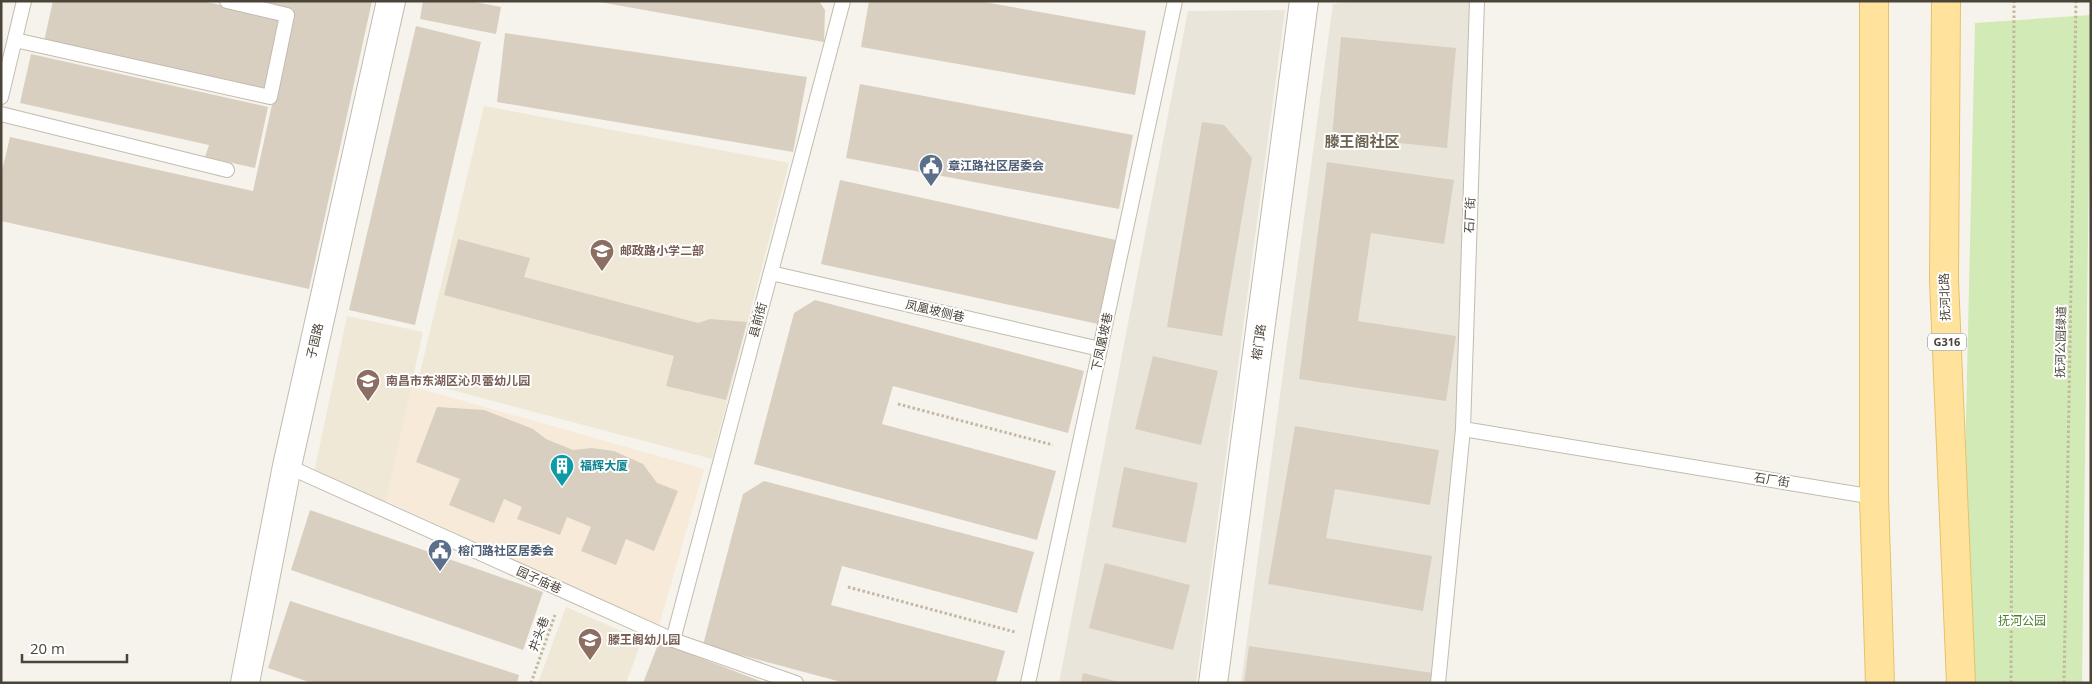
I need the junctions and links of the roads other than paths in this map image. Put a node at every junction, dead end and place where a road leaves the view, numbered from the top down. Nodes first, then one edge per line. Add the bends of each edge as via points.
1 (24, 1) edge
2 (227, 1) edge
3 (391, 1) edge
4 (843, 1) edge
5 (1176, 1) edge
6 (1304, 1) edge
7 (1477, 1) edge
8 (1874, 1) edge
9 (1946, 1) edge
10 (15, 40) junction
11 (1, 97) edge
12 (1, 114) edge
13 (227, 170) dead end
14 (771, 273) junction
15 (1100, 349) junction
16 (1463, 429) junction
17 (287, 466) junction
18 (1874, 496) junction
19 (673, 640) junction
20 (245, 683) edge
21 (796, 683) edge
22 (1028, 683) edge
23 (1213, 683) edge
24 (1438, 683) edge
25 (1880, 683) edge
26 (1961, 683) edge

1 - 10 lane
2 - 10 lane via 287,15 270,97
3 - 17 street, 子固路
4 - 14 lane, 县前街
5 - 15 lane, 下凤凰坡巷
6 - 23 street, 榕门路
7 - 16 lane, 石厂街
8 - 18 main road
9 - 26 main road, 抚河北路 / G316 via 1944,280
10 - 11 lane
12 - 13 lane
14 - 15 lane, 凤凰坡侧巷
14 - 19 lane, 县前街
15 - 22 lane, 下凤凰坡巷
16 - 18 lane, 石厂街
16 - 24 lane, 石厂街
17 - 19 lane, 园子庙巷
17 - 20 street, 子固路
18 - 25 main road
19 - 21 lane, 园子庙巷

